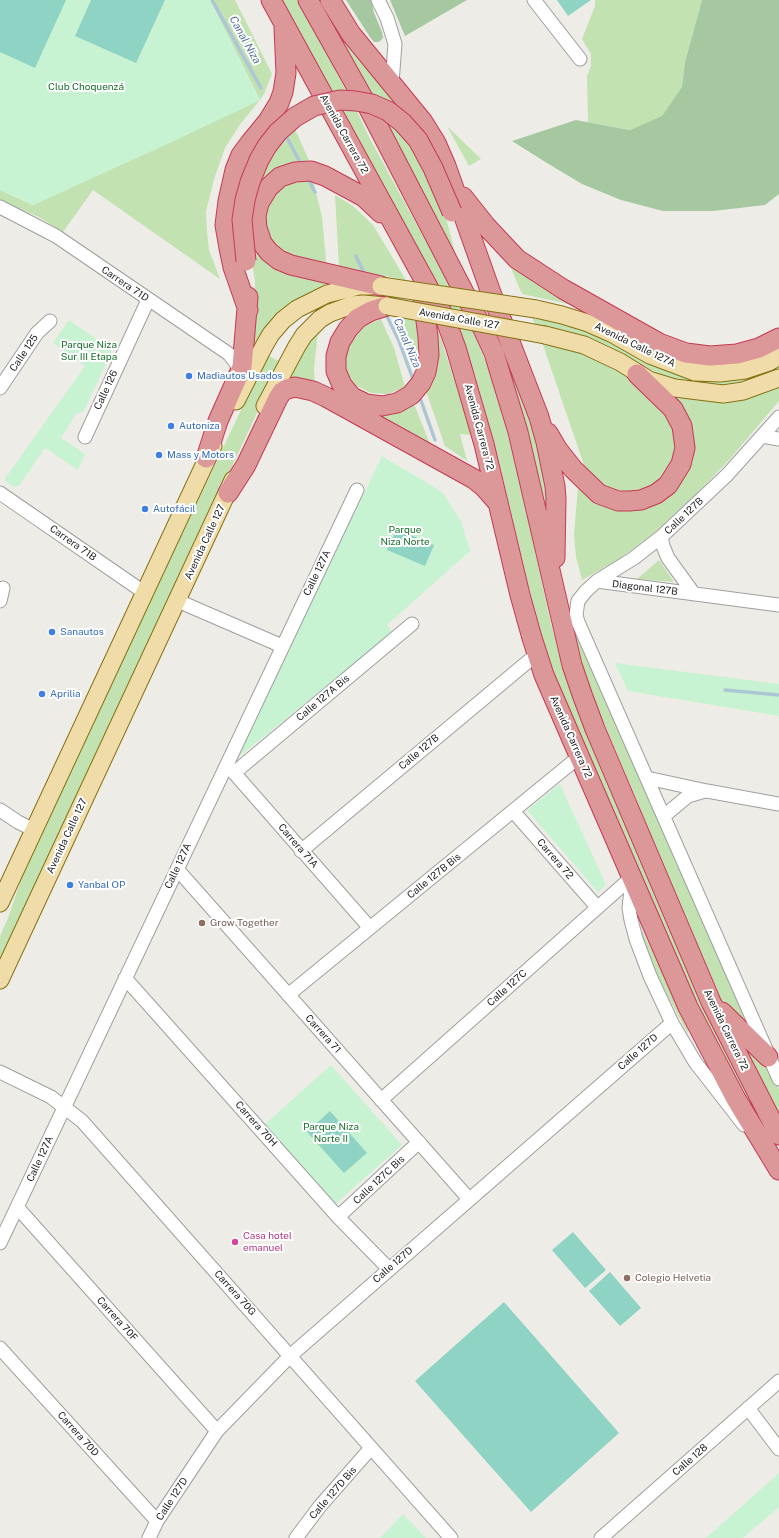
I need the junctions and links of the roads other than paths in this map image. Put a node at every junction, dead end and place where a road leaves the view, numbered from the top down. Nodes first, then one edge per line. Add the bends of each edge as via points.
1 (271, 0) edge
2 (308, 0) edge
3 (330, 0) edge
4 (378, 0) edge
5 (534, 0) edge
6 (283, 23) junction
7 (394, 38) junction
8 (365, 51) junction
9 (580, 59) dead end
10 (392, 83) junction
11 (452, 181) junction
12 (0, 207) edge
13 (394, 225) junction
14 (419, 270) junction
15 (381, 286) junction
16 (148, 300) junction
17 (387, 306) junction
18 (248, 310) junction
19 (536, 310) joint
20 (50, 321) dead end
21 (779, 338) edge
22 (494, 353) junction
23 (779, 356) edge
24 (240, 374) junction
25 (637, 374) junction
26 (779, 378) edge
27 (0, 388) edge
28 (539, 417) junction
29 (779, 417) edge
30 (762, 436) junction
31 (84, 437) dead end
32 (779, 439) edge
33 (206, 458) junction
34 (357, 490) dead end
35 (0, 493) edge
36 (228, 493) junction
37 (500, 506) junction
38 (661, 537) junction
39 (597, 582) junction
40 (554, 585) junction
41 (3, 588) dead end
42 (145, 593) junction
43 (694, 594) junction
44 (0, 601) edge
45 (178, 601) junction
46 (779, 604) edge
47 (412, 624) dead end
48 (282, 646) junction
49 (537, 654) junction
50 (580, 756) junction
51 (230, 768) junction
52 (647, 778) junction
53 (707, 791) junction
54 (779, 804) edge
55 (0, 810) edge
56 (513, 811) junction
57 (664, 816) junction
58 (34, 830) junction
59 (301, 851) junction
60 (177, 869) junction
61 (632, 877) junction
62 (0, 903) edge
63 (598, 907) junction
64 (370, 928) junction
65 (125, 978) junction
66 (0, 980) edge
67 (288, 995) junction
68 (711, 1002) junction
69 (672, 1022) junction
70 (768, 1057) junction
71 (0, 1072) edge
72 (779, 1079) edge
73 (382, 1100) junction
74 (65, 1106) junction
75 (779, 1135) edge
76 (419, 1142) junction
77 (763, 1145) junction
78 (779, 1170) edge
79 (469, 1199) junction
80 (17, 1207) junction
81 (338, 1217) junction
82 (0, 1243) edge
83 (389, 1269) junction
84 (0, 1348) edge
85 (290, 1356) junction
86 (779, 1382) edge
87 (748, 1408) junction
88 (217, 1431) junction
89 (371, 1448) junction
90 (779, 1449) edge
91 (157, 1521) junction
92 (149, 1538) edge
93 (296, 1538) edge
94 (451, 1538) edge
95 (601, 1538) edge

1 - 6 highway, Avenida Carrera 72
2 - 22 highway, Avenida Carrera 72 via 372,114
3 - 8 highway, Avenida Carrera 72
4 - 7 street
5 - 9 street
6 - 13 highway, Avenida Carrera 72
6 - 18 highway via 286,73 283,92 268,121 241,155 235,170 225,225 233,267
7 - 8 street via 391,49 384,57 375,57
7 - 10 street
8 - 10 highway, Avenida Carrera 72
10 - 11 highway, Avenida Carrera 72 via 432,136
11 - 21 highway via 486,226 517,259 563,290 659,343 686,353 710,356 737,354 759,348
11 - 28 highway, Avenida Carrera 72 via 490,290
12 - 16 street, Carrera 71D via 56,236
13 - 14 highway, Avenida Carrera 72
13 - 15 highway via 364,197 325,176 310,171 280,177 268,188 259,203 256,216 262,243 279,260
14 - 17 highway via 428,337 429,355 426,372 411,395 397,403 382,406 366,404 352,397 342,385 336,371 336,356 340,342 358,318
14 - 37 highway, Avenida Carrera 72 via 445,318 456,348
15 - 19 main road, Avenida Calle 127, bridge
15 - 33 main road, Avenida Calle 127 via 359,286 333,292 316,298 283,320 271,334
16 - 24 street, Carrera 71D via 229,354 236,362
16 - 31 street, Calle 126
17 - 25 main road, Avenida Calle 127, bridge via 545,335 584,345 620,362
17 - 36 main road, Avenida Calle 127 via 352,305 330,313 311,326 297,346 263,410
18 - 22 highway, bridge via 242,220 250,182 266,146 295,117 314,106 340,100 356,101 388,111 404,123 418,140 452,212
18 - 24 highway
19 - 23 main road, Avenida Calle 127A via 588,323 650,355 695,372 745,370
20 - 27 street, Calle 125 via 37,333
22 - 40 highway, Avenida Carrera 72 via 518,432
24 - 33 highway via 218,421
25 - 26 main road via 675,388 723,394 742,391
25 - 28 highway via 673,409 682,426 685,448 681,464 668,485 656,494 641,500 629,501 618,501 599,494 569,465
28 - 40 highway, Avenida Carrera 72 via 555,486
29 - 30 street, Calle 127B
30 - 32 street
30 - 38 street, Calle 127B via 727,475
33 - 42 main road, Avenida Calle 127
34 - 48 street, Calle 127A
35 - 42 street, Carrera 71B
36 - 37 highway via 246,465 278,398 282,392 295,387 314,391 326,397 474,479
36 - 45 main road, Avenida Calle 127
37 - 49 highway, Avenida Carrera 72 via 520,595
38 - 39 street, Calle 127B
38 - 43 street, Diagonal 127B via 668,558
39 - 43 street, Diagonal 127B
39 - 52 street, Calle 127B via 578,601 576,615
40 - 68 highway, Avenida Carrera 72 via 572,665 595,729
41 - 44 street
42 - 58 main road, Avenida Calle 127
43 - 46 street, Diagonal 127B
45 - 48 street
45 - 66 main road, Avenida Calle 127
47 - 51 street, Calle 127A Bis
48 - 51 street, Calle 127A
49 - 50 highway, Avenida Carrera 72 via 555,702
49 - 59 street, Calle 127B
50 - 56 street, Calle 127B Bis
50 - 61 highway, Avenida Carrera 72
51 - 59 street, Carrera 71A
51 - 60 street, Calle 127A
52 - 53 street
52 - 57 street
53 - 54 street
53 - 57 street via 688,796
55 - 58 street
56 - 63 street, Carrera 72
56 - 64 street, Calle 127B Bis
57 - 70 street
58 - 62 main road, Avenida Calle 127
59 - 64 street, Carrera 71A
60 - 65 street, Calle 127A
60 - 67 street, Carrera 71
61 - 63 street, Calle 127C
61 - 69 street, Avenida Carrera 72 via 629,908 634,931 650,976
61 - 77 highway, Avenida Carrera 72 via 688,1007
63 - 73 street, Calle 127C
64 - 67 street, Calle 127B Bis
65 - 74 street, Calle 127A
65 - 81 street, Carrera 70H
67 - 73 street, Carrera 71
68 - 70 highway
68 - 75 highway, Avenida Carrera 72
69 - 77 street, Avenida Carrera 72 via 708,1081
69 - 79 street, Calle 127D
70 - 72 street
71 - 74 street, Carrera 70G
73 - 76 street, Carrera 71
74 - 80 street, Calle 127A
74 - 85 street, Carrera 70G via 82,1121
76 - 79 street, Carrera 71
76 - 81 street, Calle 127C Bis
77 - 78 highway, Avenida Carrera 72
79 - 83 street, Calle 127D
80 - 82 street, Calle 127A
80 - 88 street, Carrera 70F
81 - 83 street, Carrera 70H
83 - 85 street, Calle 127D
84 - 91 street, Carrera 70D
85 - 88 street, Calle 127D
85 - 89 street, Carrera 70G
86 - 87 street, Calle 128
87 - 90 street
87 - 95 street, Calle 128
88 - 91 street, Calle 127D
89 - 93 street, Calle 127D Bis via 320,1506
89 - 94 street, Carrera 70G
91 - 92 street, Calle 127D

